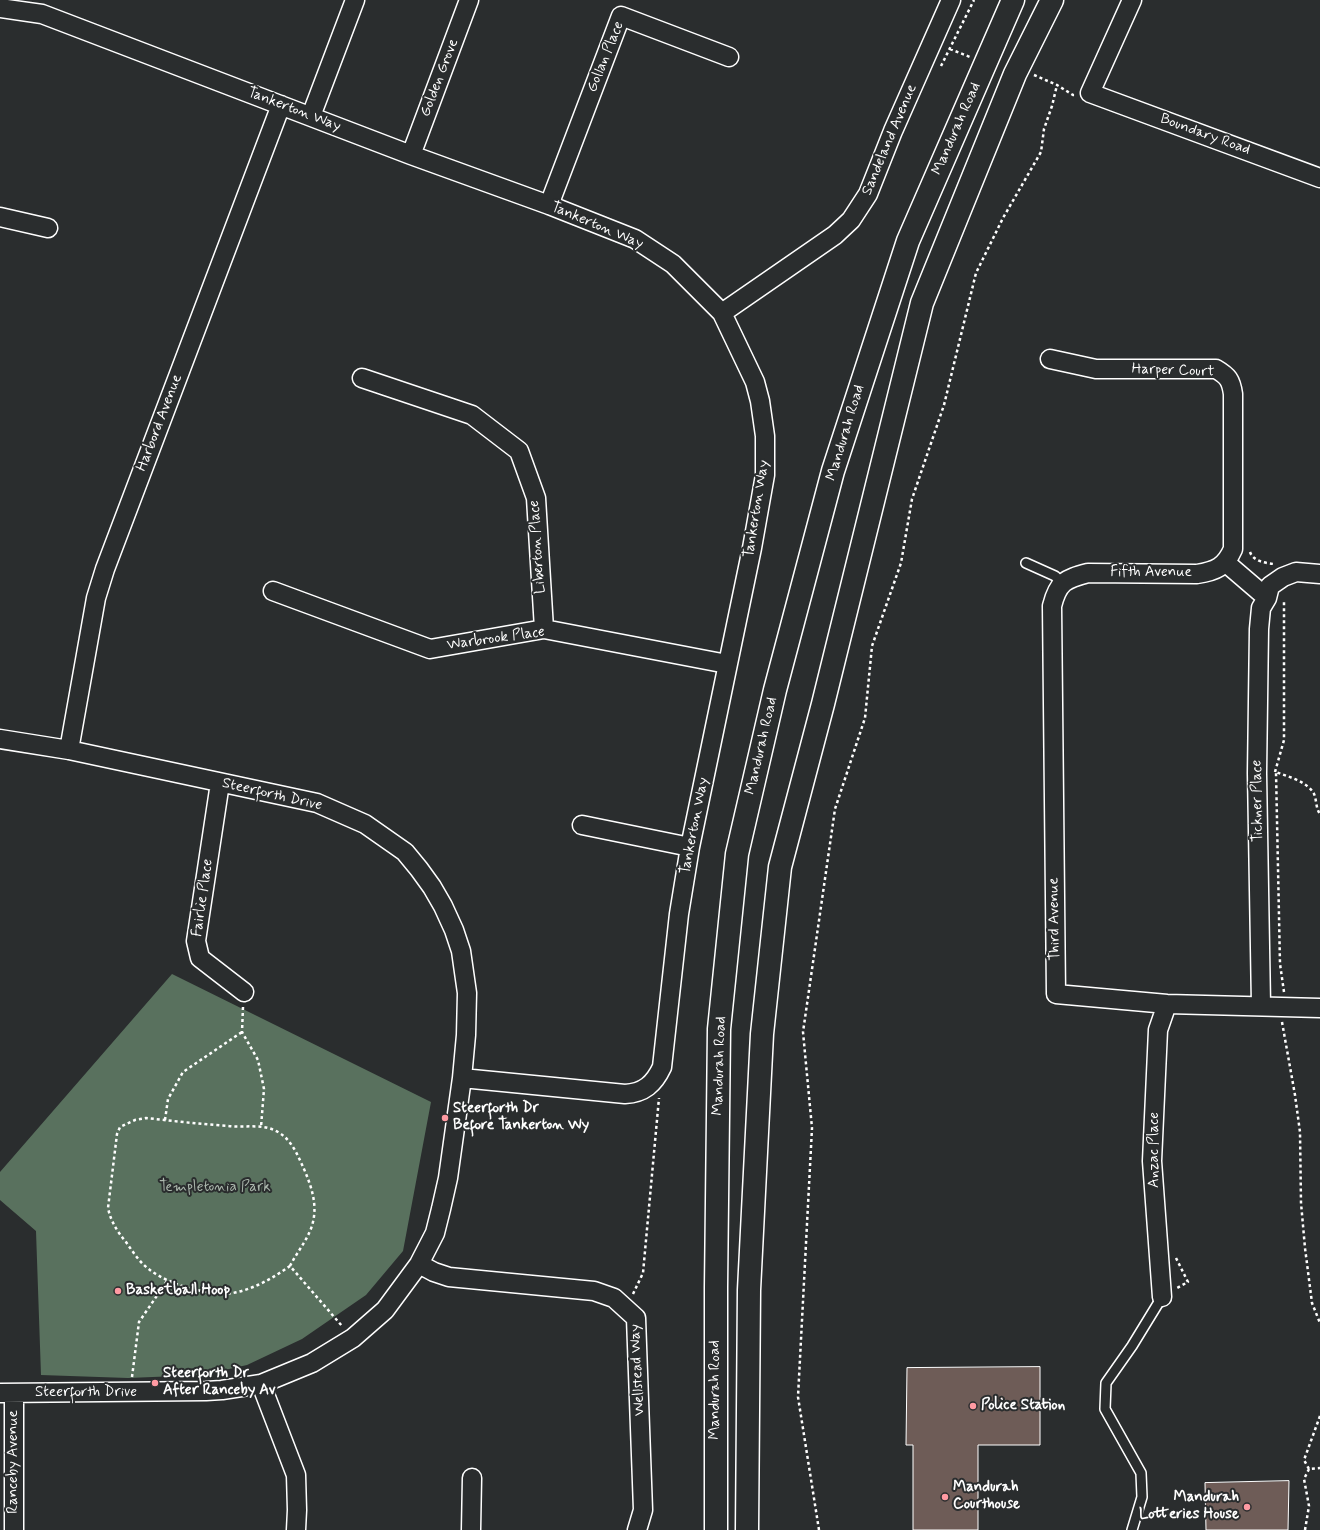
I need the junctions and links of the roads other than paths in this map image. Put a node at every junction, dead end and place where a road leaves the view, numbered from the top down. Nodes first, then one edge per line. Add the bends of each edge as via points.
1 (355, 0) edge
2 (469, 0) edge
3 (951, 0) edge
4 (1013, 0) edge
5 (1052, 0) edge
6 (1132, 0) edge
7 (0, 8) edge
8 (729, 57) dead end
9 (281, 105) junction
10 (310, 116) junction
11 (411, 156) junction
12 (1320, 178) edge
13 (549, 205) junction
14 (0, 218) edge
15 (48, 228) dead end
16 (722, 314) junction
17 (1050, 359) dead end
18 (362, 378) dead end
19 (1026, 562) dead end
20 (1225, 562) junction
21 (1320, 575) edge
22 (1062, 583) junction
23 (272, 591) dead end
24 (1267, 598) junction
25 (544, 629) junction
26 (728, 664) junction
27 (0, 739) edge
28 (69, 750) junction
29 (220, 783) junction
30 (582, 825) dead end
31 (690, 847) junction
32 (244, 992) road end
33 (1167, 1004) junction
34 (1261, 1005) junction
35 (1320, 1008) edge
36 (462, 1078) junction
37 (419, 1264) junction
38 (1162, 1297) joint
39 (261, 1384) junction
40 (7, 1393) edge
41 (472, 1478) dead end
42 (14, 1530) edge
43 (296, 1530) edge
44 (471, 1530) edge
45 (638, 1530) edge
46 (716, 1530) edge
47 (747, 1530) edge
48 (1132, 1530) edge

1 - 10 street
2 - 11 street, Golden Grove
3 - 16 street, Sandeland Avenue via 868,194 851,220 835,235
4 - 46 highway, Mandurah Road via 908,241 836,464 775,690 737,854 719,1029
5 - 47 highway, Mandurah Road via 1015,74 922,303 780,867 762,1034 748,1290
6 - 12 street, Boundary Road via 1090,93
7 - 9 street, Tankerton Way via 42,14
8 - 13 street, Gollan Place via 622,16
9 - 10 street, Tankerton Way
9 - 28 street, Harbord Avenue via 105,569 96,598
10 - 11 street, Tankerton Way
11 - 13 street, Tankerton Way
13 - 16 street, Tankerton Way via 635,239 674,264
14 - 15 street
16 - 26 street, Tankerton Way via 755,382 765,436 765,475
17 - 20 street, Harper Court via 1096,369 1216,369 1227,375 1233,394 1233,549
18 - 25 street, Liberton Place via 472,415 519,451 536,498
19 - 22 lane via 1055,576
20 - 22 street, Fifth Avenue via 1211,572 1197,574 1088,574
20 - 24 street
21 - 24 street via 1300,582 1283,583
22 - 33 street, Third Avenue via 1055,594 1052,606 1056,994
23 - 25 street, Warbrook Place via 430,649
24 - 34 street, Tickner Place via 1261,608 1258,629 1257,773
25 - 26 street, Warbrook Place
26 - 31 street, Tankerton Way
27 - 28 street, Steerforth Drive
28 - 29 street, Steerforth Drive
29 - 32 street, Fairlie Place via 196,941 200,958
29 - 36 street, Steerforth Drive via 317,803 365,824 405,852 419,869 443,906 461,951 467,993
30 - 31 street
31 - 36 street, Tankerton Way via 679,914 662,1067 656,1079 636,1094 625,1094
33 - 34 street, Third Avenue
33 - 38 street, Anzac Place via 1158,1030 1152,1161
34 - 35 street, Third Avenue
36 - 37 street, Steerforth Drive via 442,1209 435,1233
37 - 39 street, Steerforth Drive via 385,1310 353,1338 312,1363
37 - 45 street, Wellstead Way via 448,1277 594,1292 614,1298 636,1318 643,1510
38 - 48 lane via 1106,1383 1106,1409 1142,1473 1142,1497
39 - 40 street, Steerforth Drive via 206,1391
39 - 43 street via 296,1475
40 - 42 street, Ranceby Avenue
41 - 44 street

